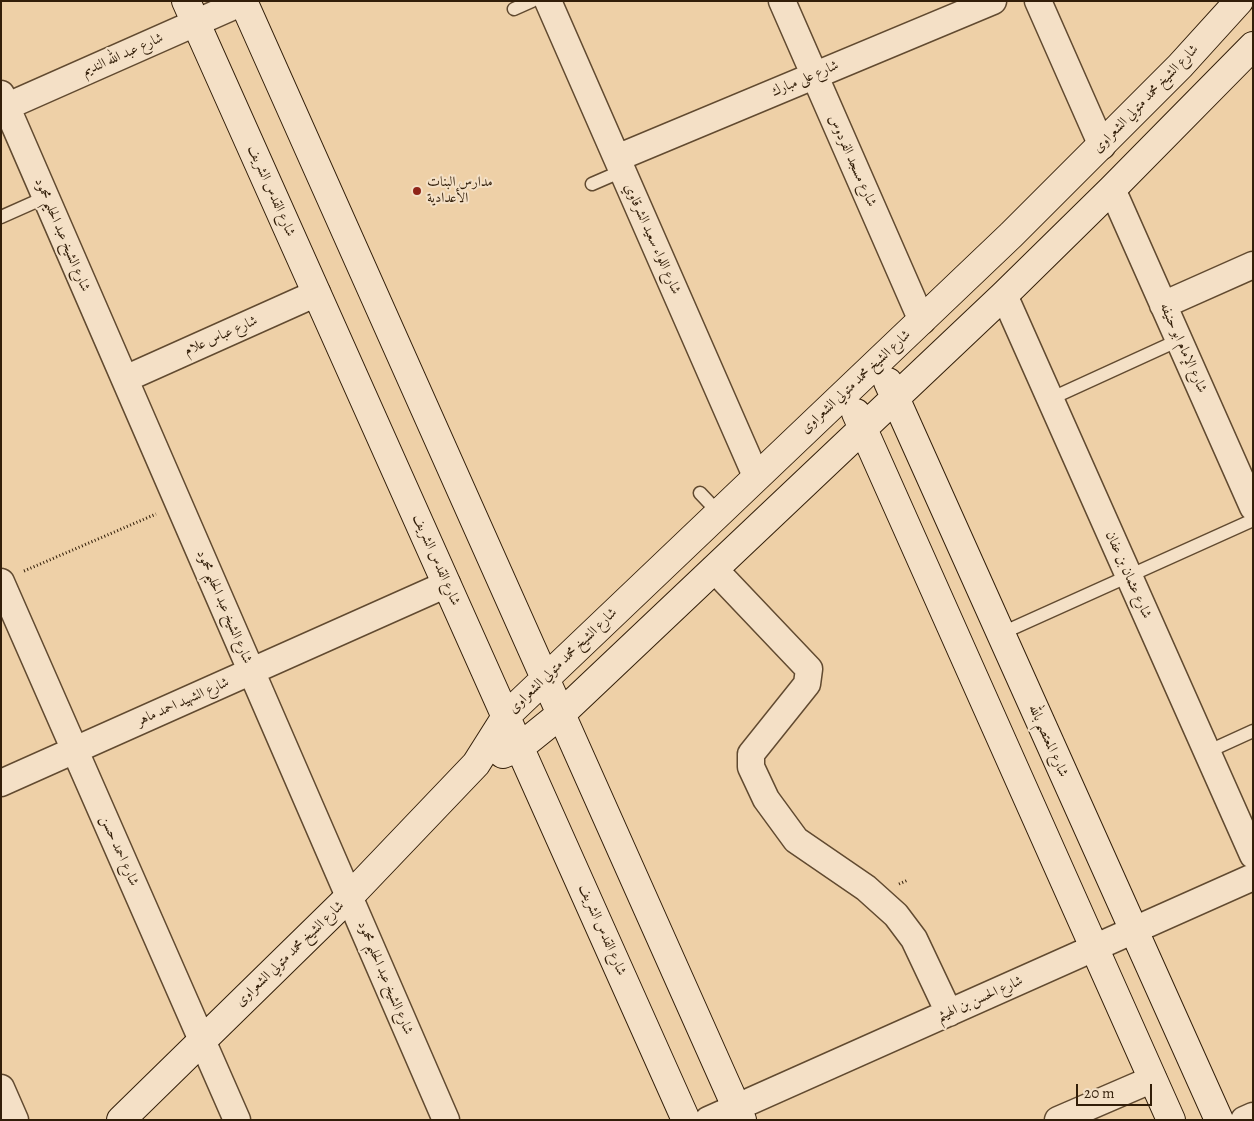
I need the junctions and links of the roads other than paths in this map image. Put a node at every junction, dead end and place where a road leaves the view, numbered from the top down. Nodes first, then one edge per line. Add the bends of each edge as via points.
1 (244, 1) edge
2 (532, 1) edge
3 (548, 1) edge
4 (782, 1) edge
5 (992, 1) edge
6 (1038, 1) edge
7 (1239, 1) edge
8 (514, 9) dead end
9 (191, 12) edge
10 (1253, 46) edge
11 (814, 75) junction
12 (3, 103) edge
13 (1102, 146) junction
14 (620, 164) junction
15 (592, 184) dead end
16 (1112, 189) junction
17 (46, 198) junction
18 (1, 217) edge
19 (1253, 265) edge
20 (317, 293) junction
21 (1004, 295) junction
22 (1163, 305) junction
23 (922, 321) junction
24 (1179, 340) junction
25 (878, 361) junction
26 (125, 379) junction
27 (846, 391) junction
28 (894, 398) junction
29 (1050, 399) junction
30 (862, 428) junction
31 (756, 476) junction
32 (1248, 482) edge
33 (1253, 507) edge
34 (1253, 520) edge
35 (714, 569) junction
36 (1128, 576) junction
37 (10, 577) edge
38 (447, 584) junction
39 (1000, 634) junction
40 (252, 671) junction
41 (545, 678) junction
42 (561, 714) junction
43 (507, 715) junction
44 (1253, 731) edge
45 (520, 747) junction
46 (75, 750) junction
47 (1207, 752) junction
48 (476, 764) junction
49 (1, 783) edge
50 (1253, 855) edge
51 (1253, 877) edge
52 (349, 896) junction
53 (1134, 930) junction
54 (1094, 948) junction
55 (949, 1013) junction
56 (202, 1040) junction
57 (1153, 1079) junction
58 (1, 1088) edge
59 (739, 1113) edge
60 (1253, 1116) edge
61 (15, 1120) edge
62 (121, 1120) edge
63 (237, 1120) edge
64 (446, 1120) edge
65 (686, 1120) edge
66 (708, 1120) edge
67 (1058, 1120) edge
68 (1171, 1120) edge
69 (1218, 1120) edge
70 (1244, 1120) edge

1 - 9 street, شارع عبد الله النديم
1 - 41 street
2 - 8 lane
3 - 14 street, شارع اللواء سعيد الشرقاوي
4 - 11 street, شارع مسجد الفردوس
5 - 11 street, شارع على مبارك
6 - 13 street
7 - 13 street, شارع الشيخ محمد متولي الشعراوى
9 - 12 street, شارع عبد الله النديم
9 - 20 street, شارع القدس الشريف
10 - 16 street, شارع الشيخ محمد متولي الشعراوى
11 - 14 street, شارع على مبارك
11 - 23 street, شارع مسجد الفردوس
12 - 17 street, شارع الشيخ عبد الحليم محمود
13 - 23 street, شارع الشيخ محمد متولي الشعراوى
14 - 15 lane
14 - 31 street, شارع اللواء سعيد الشرقاوي
16 - 21 street, شارع الشيخ محمد متولي الشعراوى
16 - 22 street, شارع الإمام ابو حنيفه
17 - 18 lane
17 - 26 street, شارع الشيخ عبد الحليم محمود
19 - 22 street
20 - 26 street, شارع عباس علام
20 - 38 street, شارع القدس الشريف
21 - 28 street, شارع الشيخ محمد متولي الشعراوى
21 - 29 street, شارع عثمان بن عفان
22 - 24 street, شارع الإمام ابو حنيفه
23 - 25 street, شارع الشيخ محمد متولي الشعراوى
24 - 29 lane
24 - 32 street, شارع الإمام ابو حنيفه
25 - 27 street, شارع الشيخ محمد متولي الشعراوى
25 - 28 street, شارع المعتصم بالله
26 - 40 street, شارع الشيخ عبد الحليم محمود
27 - 30 street
27 - 31 street, شارع الشيخ محمد متولي الشعراوى
28 - 30 street, شارع الشيخ محمد متولي الشعراوى
28 - 39 street, شارع المعتصم بالله
29 - 36 street, شارع عثمان بن عفان
30 - 35 street, شارع الشيخ محمد متولي الشعراوى
30 - 54 street
31 - 41 street, شارع الشيخ محمد متولي الشعراوى via 709,503
32 - 33 street, شارع الإمام ابو حنيفه
34 - 36 lane
35 - 42 street, شارع الشيخ محمد متولي الشعراوى
35 - 55 street via 809,669 807,684 751,754 751,767 766,799 796,840 866,888 896,915 914,939
36 - 39 lane
36 - 47 street, شارع عثمان بن عفان
37 - 46 street, شارع احمد حسن
38 - 40 street, شارع الشهيد احمد ماهر
38 - 43 street, شارع القدس الشريف
39 - 53 street, شارع المعتصم بالله
40 - 46 street, شارع الشهيد احمد ماهر
40 - 52 street, شارع الشيخ عبد الحليم محمود
41 - 42 street
41 - 43 street, شارع الشيخ محمد متولي الشعراوى
42 - 45 street, شارع الشيخ محمد متولي الشعراوى
42 - 59 street
43 - 45 street, شارع القدس الشريف
43 - 48 street, شارع الشيخ محمد متولي الشعراوى
44 - 47 lane
45 - 48 street, شارع الشيخ محمد متولي الشعراوى
45 - 65 street, شارع القدس الشريف
46 - 49 street, شارع الشهيد احمد ماهر
46 - 56 street, شارع احمد حسن
47 - 50 street, شارع عثمان بن عفان
48 - 52 street, شارع الشيخ محمد متولي الشعراوى
51 - 53 street, شارع الحسن بن الهيثم
52 - 56 street, شارع الشيخ محمد متولي الشعراوى
52 - 64 street, شارع الشيخ عبد الحليم محمود
53 - 54 street, شارع الحسن بن الهيثم
53 - 69 street, شارع المعتصم بالله
54 - 55 street, شارع الحسن بن الهيثم
54 - 57 street
55 - 59 street, شارع الحسن بن الهيثم
56 - 62 street, شارع الشيخ محمد متولي الشعراوى
56 - 63 street, شارع احمد حسن
57 - 67 street
57 - 68 street
58 - 61 street
59 - 66 street, شارع الحسن بن الهيثم
60 - 70 street

